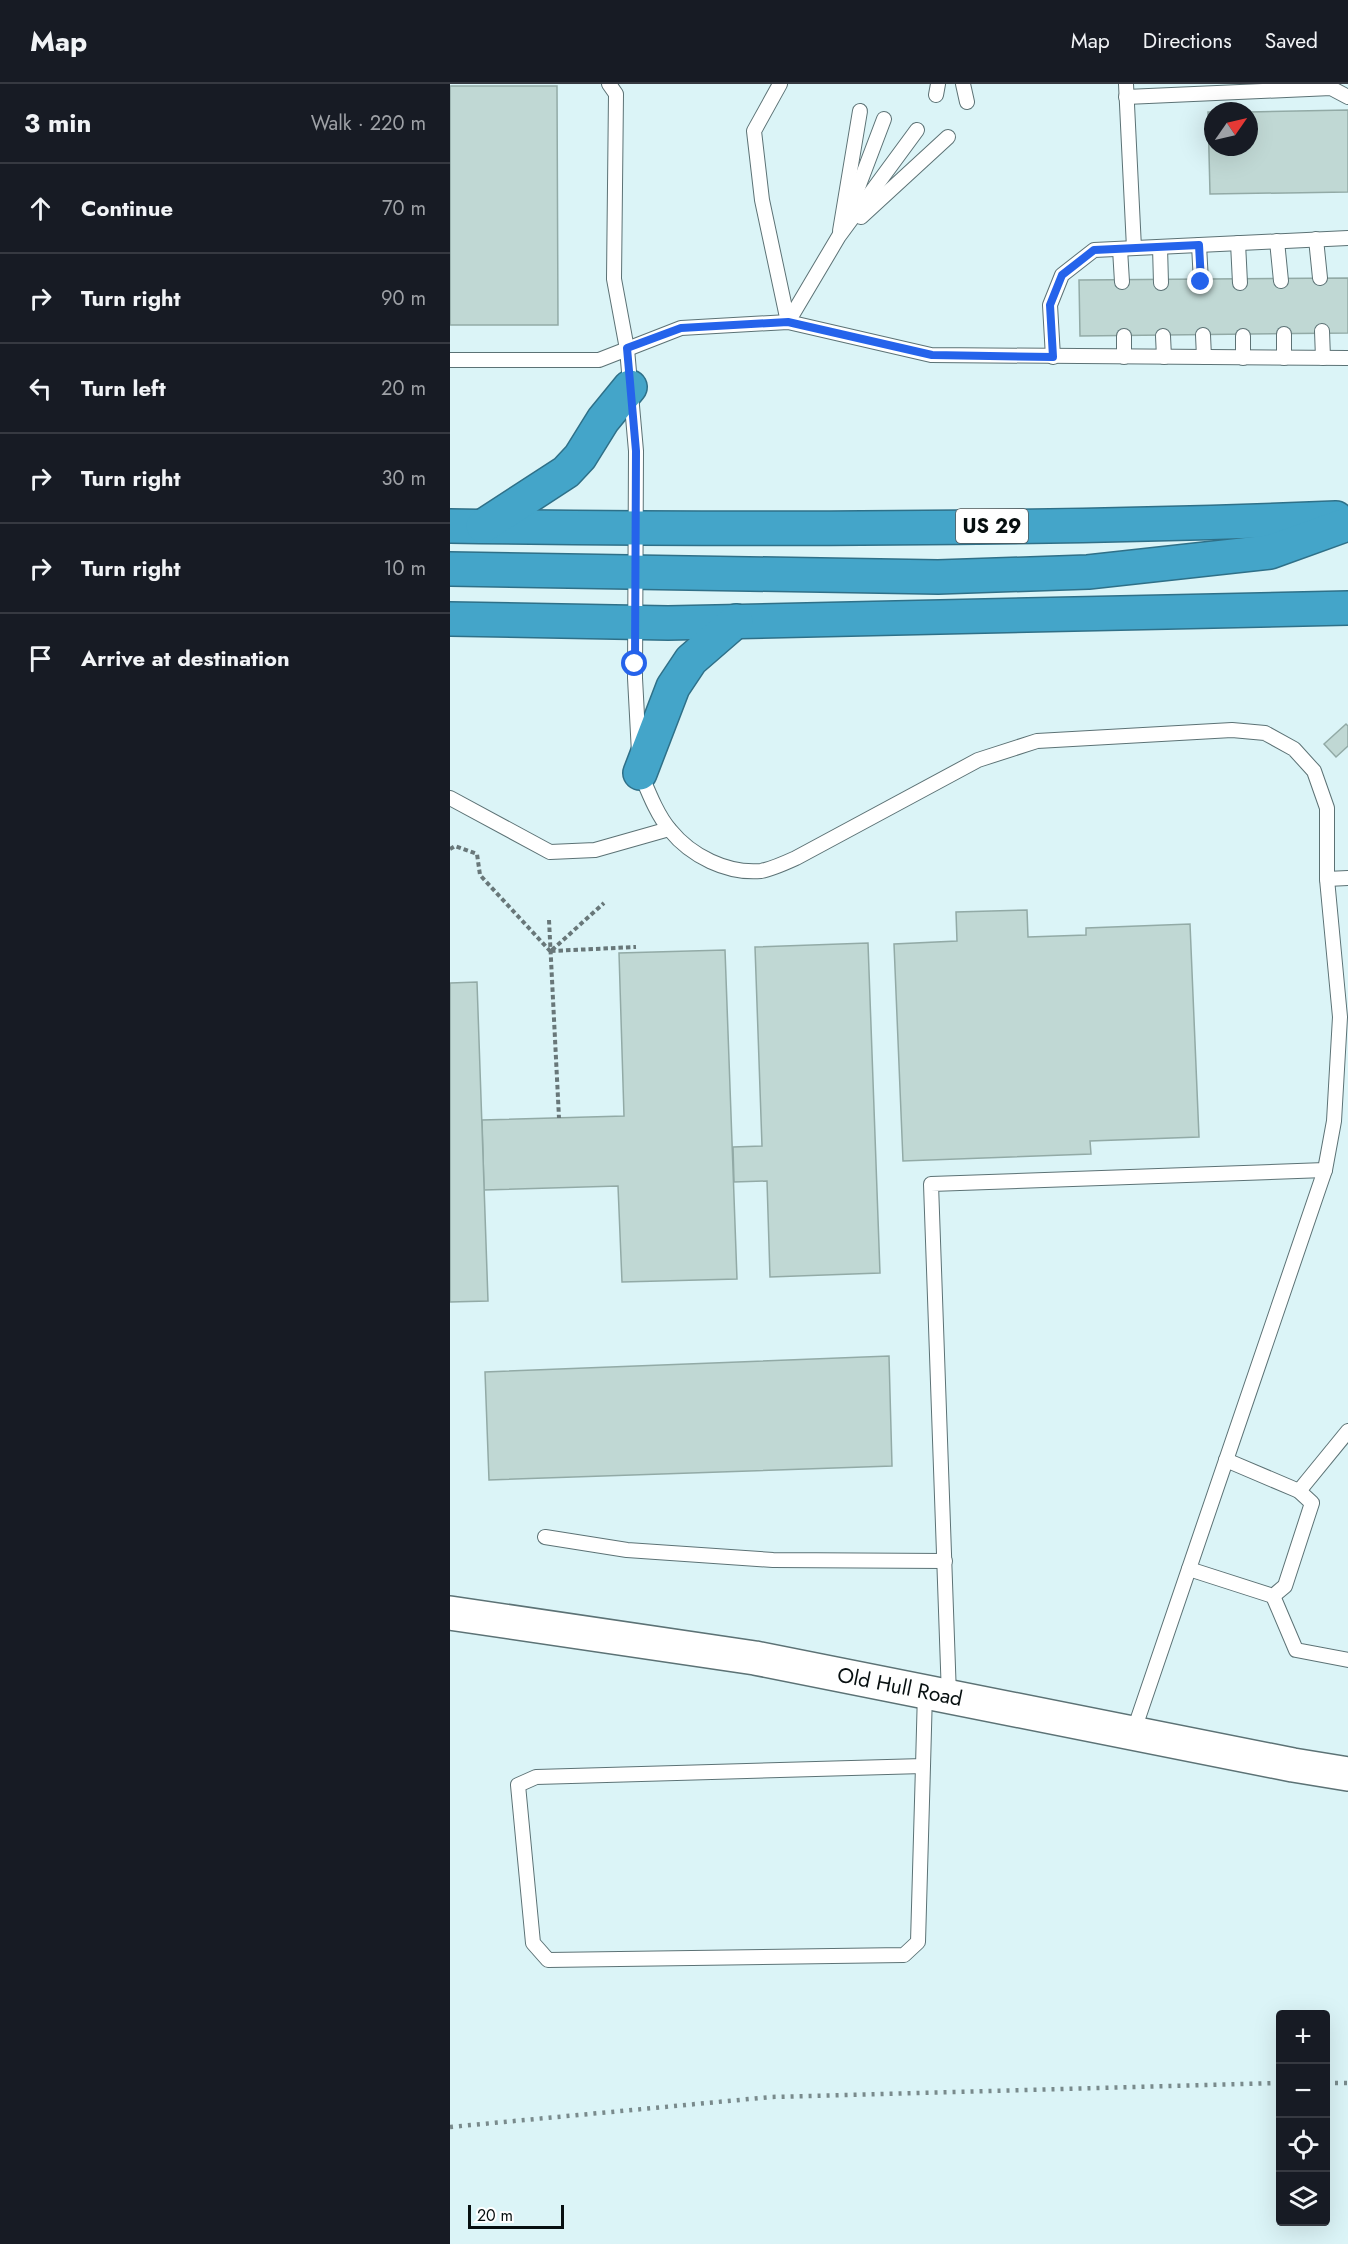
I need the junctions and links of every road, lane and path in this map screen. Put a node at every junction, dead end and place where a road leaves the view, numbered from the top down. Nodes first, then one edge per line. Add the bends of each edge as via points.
1 (609, 84) edge
2 (780, 84) edge
3 (963, 84) edge
4 (1126, 90) edge
5 (1348, 97) edge
6 (967, 102) dead end
7 (860, 111) dead end
8 (884, 119) dead end
9 (917, 130) dead end
10 (948, 137) dead end
11 (839, 236) junction
12 (1348, 238) edge
13 (1316, 239) junction
14 (1277, 241) junction
15 (1238, 243) junction
16 (1199, 245) junction
17 (1160, 247) junction
18 (1127, 249) junction
19 (1320, 278) dead end
20 (1281, 280) dead end
21 (1122, 282) dead end
22 (1201, 282) dead end
23 (1240, 282) dead end
24 (1161, 283) dead end
25 (788, 322) junction
26 (1322, 331) dead end
27 (1284, 334) dead end
28 (1203, 335) dead end
29 (1124, 336) dead end
30 (1163, 336) dead end
31 (1243, 336) dead end
32 (627, 348) junction
33 (1053, 357) junction
34 (1124, 357) junction
35 (1164, 357) junction
36 (1204, 357) junction
37 (1243, 358) junction
38 (1284, 358) junction
39 (1323, 358) junction
40 (1348, 358) edge
41 (450, 360) edge
42 (630, 387) junction
43 (1348, 518) edge
44 (1348, 524) edge
45 (450, 526) edge
46 (483, 526) junction
47 (636, 528) junction
48 (450, 569) edge
49 (635, 572) junction
50 (1348, 608) edge
51 (450, 619) edge
52 (736, 621) junction
53 (635, 622) junction
54 (640, 773) junction
55 (450, 798) edge
56 (669, 830) junction
57 (450, 849) edge
58 (1348, 878) edge
59 (1327, 879) junction
60 (604, 903) dead end
61 (549, 920) dead end
62 (636, 947) dead end
63 (551, 951) junction
64 (559, 1118) dead end
65 (1325, 1170) junction
66 (1348, 1431) edge
67 (1226, 1460) junction
68 (1299, 1491) junction
69 (545, 1537) dead end
70 (945, 1561) junction
71 (1189, 1569) junction
72 (1273, 1596) junction
73 (450, 1613) edge
74 (1348, 1660) edge
75 (937, 1694) junction
76 (1133, 1733) junction
77 (923, 1766) junction
78 (1348, 1774) edge

1 - 32 lane via 616,94 614,279
2 - 25 lane via 754,131 762,200
3 - 6 lane
4 - 5 lane via 1331,88
4 - 18 lane
7 - 11 lane
8 - 11 lane
9 - 11 lane
10 - 11 lane
11 - 25 lane
12 - 13 lane
13 - 14 lane
13 - 19 lane
14 - 15 lane
14 - 20 lane
15 - 16 lane
15 - 23 lane
16 - 17 lane
16 - 22 lane
17 - 18 lane
17 - 24 lane
18 - 21 lane
18 - 33 lane via 1094,250 1062,275 1050,305
25 - 32 lane via 681,328
25 - 33 lane via 932,355
26 - 39 lane
27 - 38 lane
28 - 36 lane
29 - 34 lane
30 - 35 lane
31 - 37 lane
32 - 41 lane via 599,360
32 - 42 lane
33 - 34 lane
34 - 35 lane
35 - 36 lane
36 - 37 lane
37 - 38 lane
38 - 39 lane
39 - 40 lane
42 - 46 highway via 566,472
42 - 47 lane via 636,451
43 - 47 highway, US 29 via 1170,525
44 - 49 highway via 1270,552 1088,572 938,577
45 - 46 highway, US 29
46 - 47 highway, US 29
47 - 49 lane
48 - 49 highway
49 - 53 lane
50 - 52 highway
51 - 53 highway
52 - 53 highway
52 - 54 highway via 691,660 673,687
53 - 54 lane
54 - 56 lane
55 - 56 lane via 550,852 595,850
56 - 59 lane via 692,851 721,866 744,872 764,870 796,858 978,760 1037,741 1232,730 1265,733 1294,748 1314,771 1327,808
57 - 63 path via 455,846 477,854 480,874
58 - 59 lane
59 - 65 lane via 1340,1017 1334,1120
60 - 63 path
61 - 63 path
62 - 63 path
63 - 64 path
65 - 67 lane
65 - 70 lane via 931,1184
66 - 68 lane
67 - 68 lane
67 - 71 lane
68 - 72 lane via 1312,1503 1285,1586
69 - 70 lane via 627,1550 773,1560
70 - 75 lane
71 - 72 lane
71 - 76 lane
72 - 74 lane via 1296,1650
73 - 75 main road, Old Hull Road via 755,1658
75 - 76 main road, Old Hull Road
75 - 77 lane
76 - 78 main road, Old Hull Road
77 - 77 lane via 536,1777 518,1785 533,1943 548,1960 904,1955 918,1942

